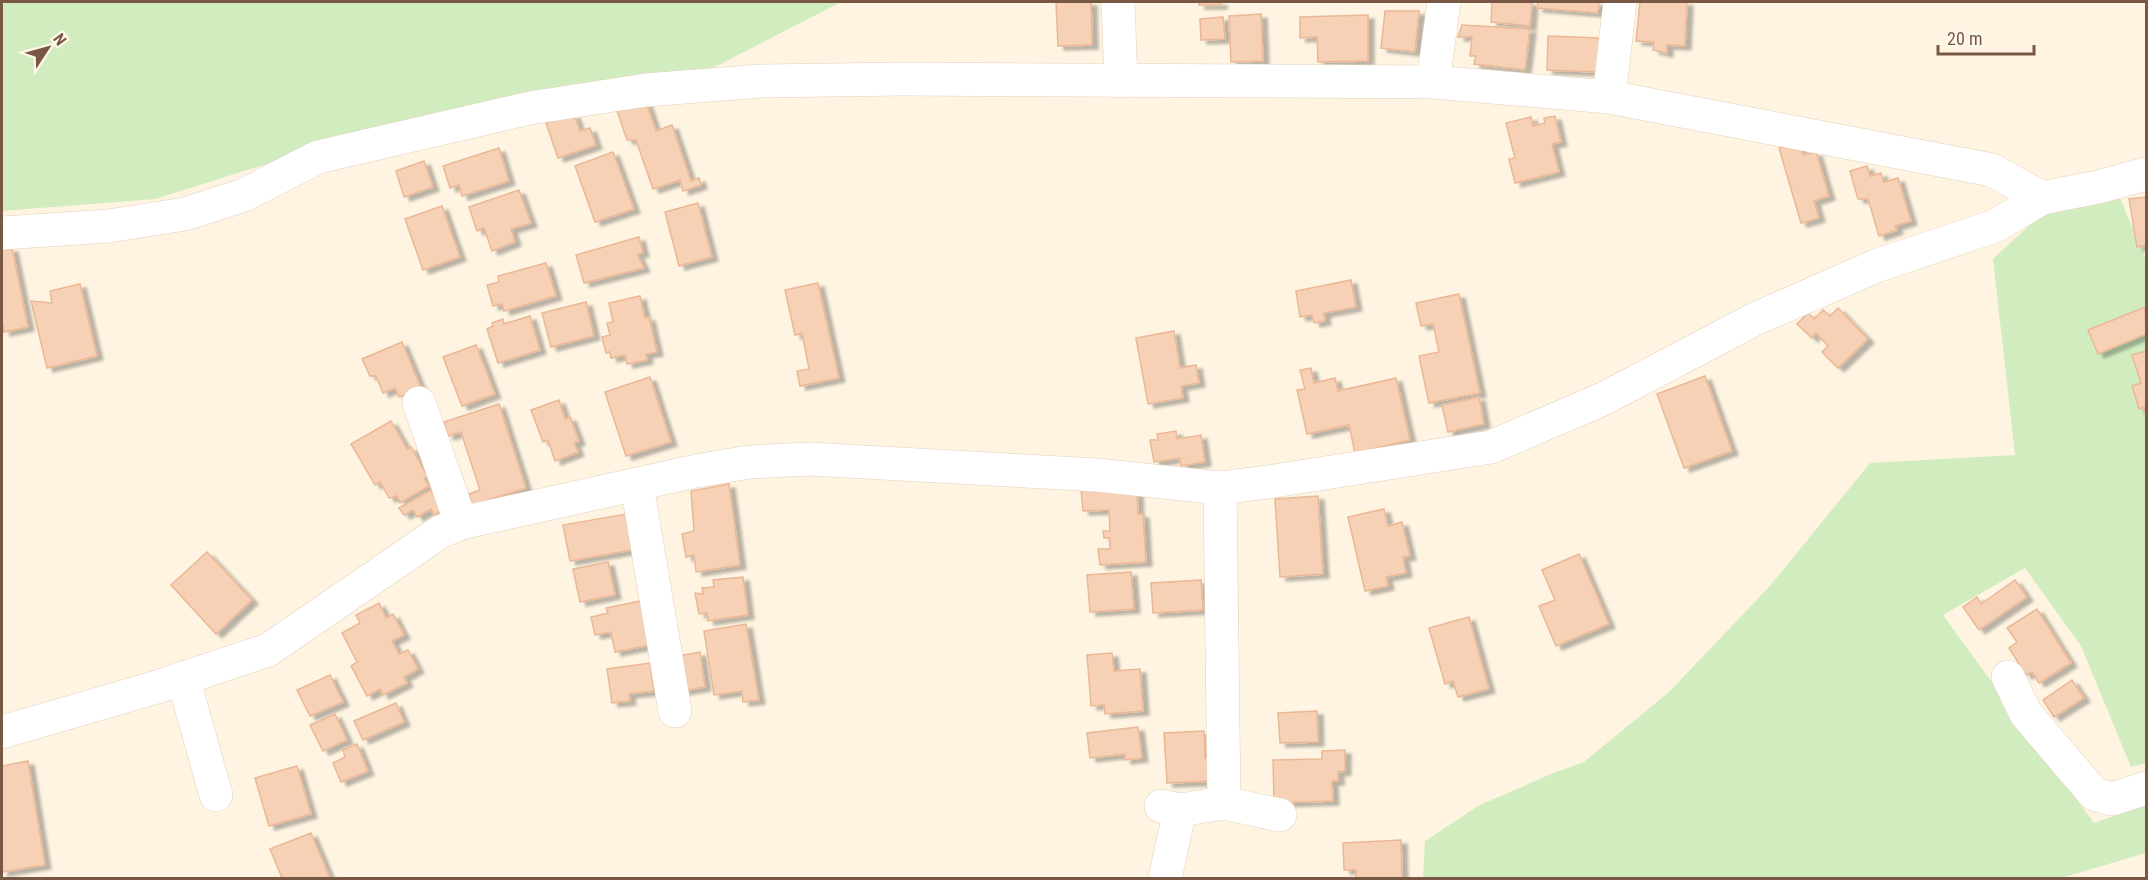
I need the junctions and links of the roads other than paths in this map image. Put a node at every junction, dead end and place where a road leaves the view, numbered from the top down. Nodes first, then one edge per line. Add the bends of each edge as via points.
1 (1118, 2) edge
2 (1444, 2) edge
3 (1620, 2) edge
4 (1121, 81) junction
5 (1433, 82) junction
6 (1609, 97) junction
7 (2146, 174) edge
8 (2042, 198) junction
9 (2, 233) edge
10 (419, 403) dead end
11 (637, 485) junction
12 (1220, 488) junction
13 (461, 523) junction
14 (2008, 677) dead end
15 (183, 678) junction
16 (675, 711) dead end
17 (2, 732) edge
18 (2146, 788) edge
19 (216, 795) dead end
20 (1224, 803) junction
21 (1280, 815) dead end
22 (1165, 879) edge

1 - 4 street
2 - 5 street
3 - 6 street
4 - 5 street
4 - 9 street via 761,81 646,90 530,108 318,156 244,195 185,214 109,226
5 - 6 street
6 - 8 street via 1992,170
7 - 8 street
8 - 12 street via 1995,226 1876,266 1755,319 1603,399 1491,447
10 - 13 street
11 - 12 street via 749,462 810,459 1098,475
11 - 13 street
11 - 16 street
12 - 20 street
13 - 15 street via 440,532 268,650
14 - 18 street via 2026,714 2094,794 2112,798
15 - 17 street
15 - 19 street
20 - 21 street
20 - 22 street via 1171,808

